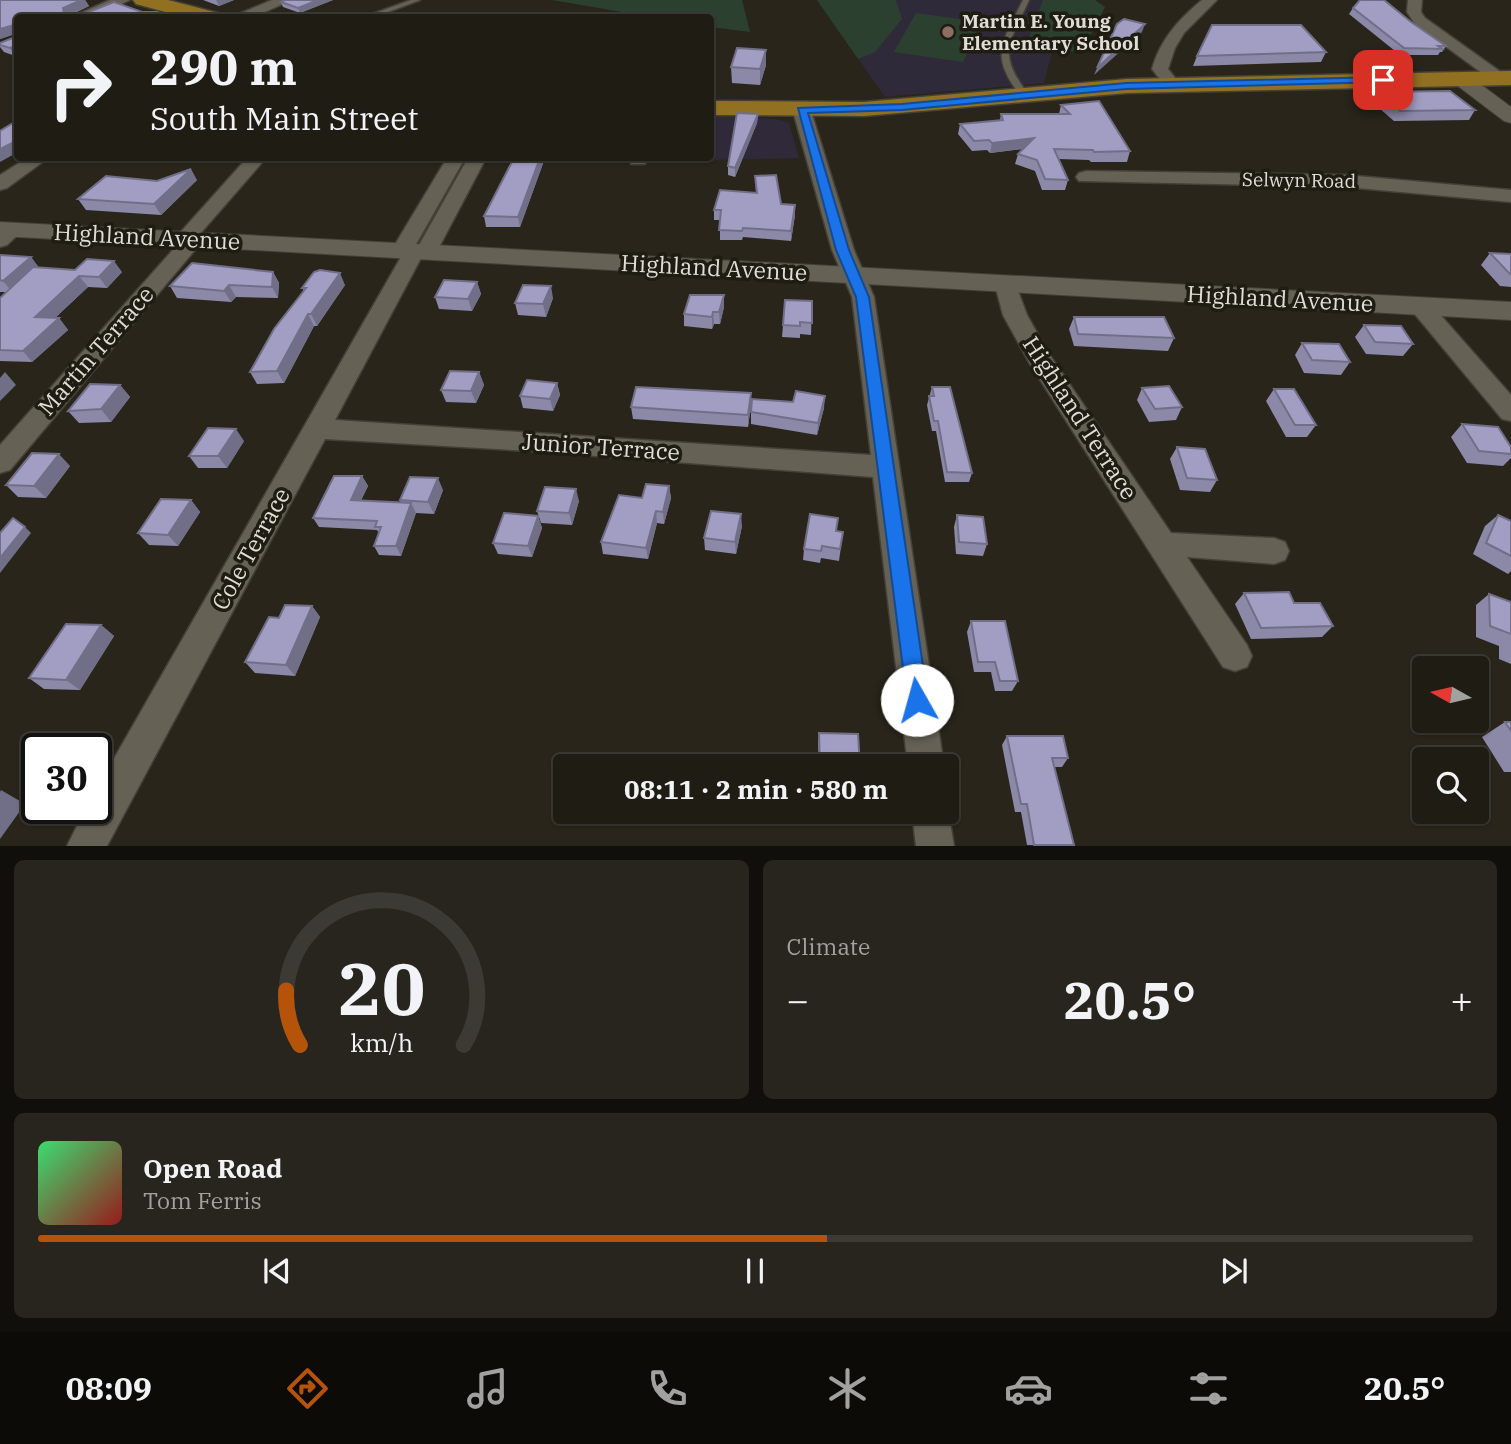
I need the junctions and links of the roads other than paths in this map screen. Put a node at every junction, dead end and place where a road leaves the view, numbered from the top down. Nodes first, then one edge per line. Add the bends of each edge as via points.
1 (122, 0) edge
2 (143, 0) edge
3 (285, 0) edge
4 (417, 0) edge
5 (1026, 0) edge
6 (1210, 0) edge
7 (1416, 0) edge
8 (386, 3) dead end
9 (394, 8) junction
10 (86, 14) edge
11 (196, 14) edge
12 (247, 14) edge
13 (376, 14) edge
14 (1505, 78) edge
15 (1461, 79) junction
16 (1172, 84) junction
17 (1024, 94) junction
18 (714, 108) edge
19 (802, 111) junction
20 (1511, 117) edge
21 (34, 161) edge
22 (255, 161) edge
23 (455, 161) edge
24 (475, 161) edge
25 (1086, 177) dead end
26 (0, 184) edge
27 (1511, 196) edge
28 (4, 234) edge
29 (189, 240) junction
30 (414, 252) junction
31 (855, 275) junction
32 (1006, 285) junction
33 (1421, 306) junction
34 (1511, 312) edge
35 (1511, 412) edge
36 (317, 429) junction
37 (0, 463) edge
38 (885, 467) junction
39 (1165, 546) junction
40 (1274, 551) dead end
41 (1235, 656) dead end
42 (924, 754) edge
43 (932, 824) edge
44 (86, 845) edge
45 (935, 845) edge

1 - 10 street
2 - 11 main road
3 - 12 street
4 - 9 lane
5 - 17 lane via 1003,58 1007,74
6 - 16 street via 1187,19 1170,42 1160,69
7 - 14 street via 1413,9 1420,21
8 - 9 lane
9 - 13 lane
14 - 15 main road
15 - 16 main road
15 - 20 street
16 - 17 main road
17 - 19 main road
18 - 19 main road
19 - 31 street via 843,250
21 - 26 street
22 - 29 street, Martin Terrace
23 - 30 street, Cole Terrace
24 - 30 street, Cole Terrace
25 - 27 street, Selwyn Road via 1346,181
28 - 29 street, Highland Avenue
29 - 30 street, Highland Avenue
29 - 37 street, Martin Terrace
30 - 31 street, Highland Avenue
30 - 36 street, Cole Terrace
31 - 32 street, Highland Avenue
31 - 38 street via 863,297
32 - 33 street, Highland Avenue
32 - 39 street, Highland Terrace via 1015,314 1039,358
33 - 34 street, Highland Avenue
33 - 35 street
36 - 38 street, Junior Terrace
36 - 44 street, Cole Terrace
38 - 42 street
39 - 40 street
39 - 41 street, Highland Terrace
43 - 45 street

